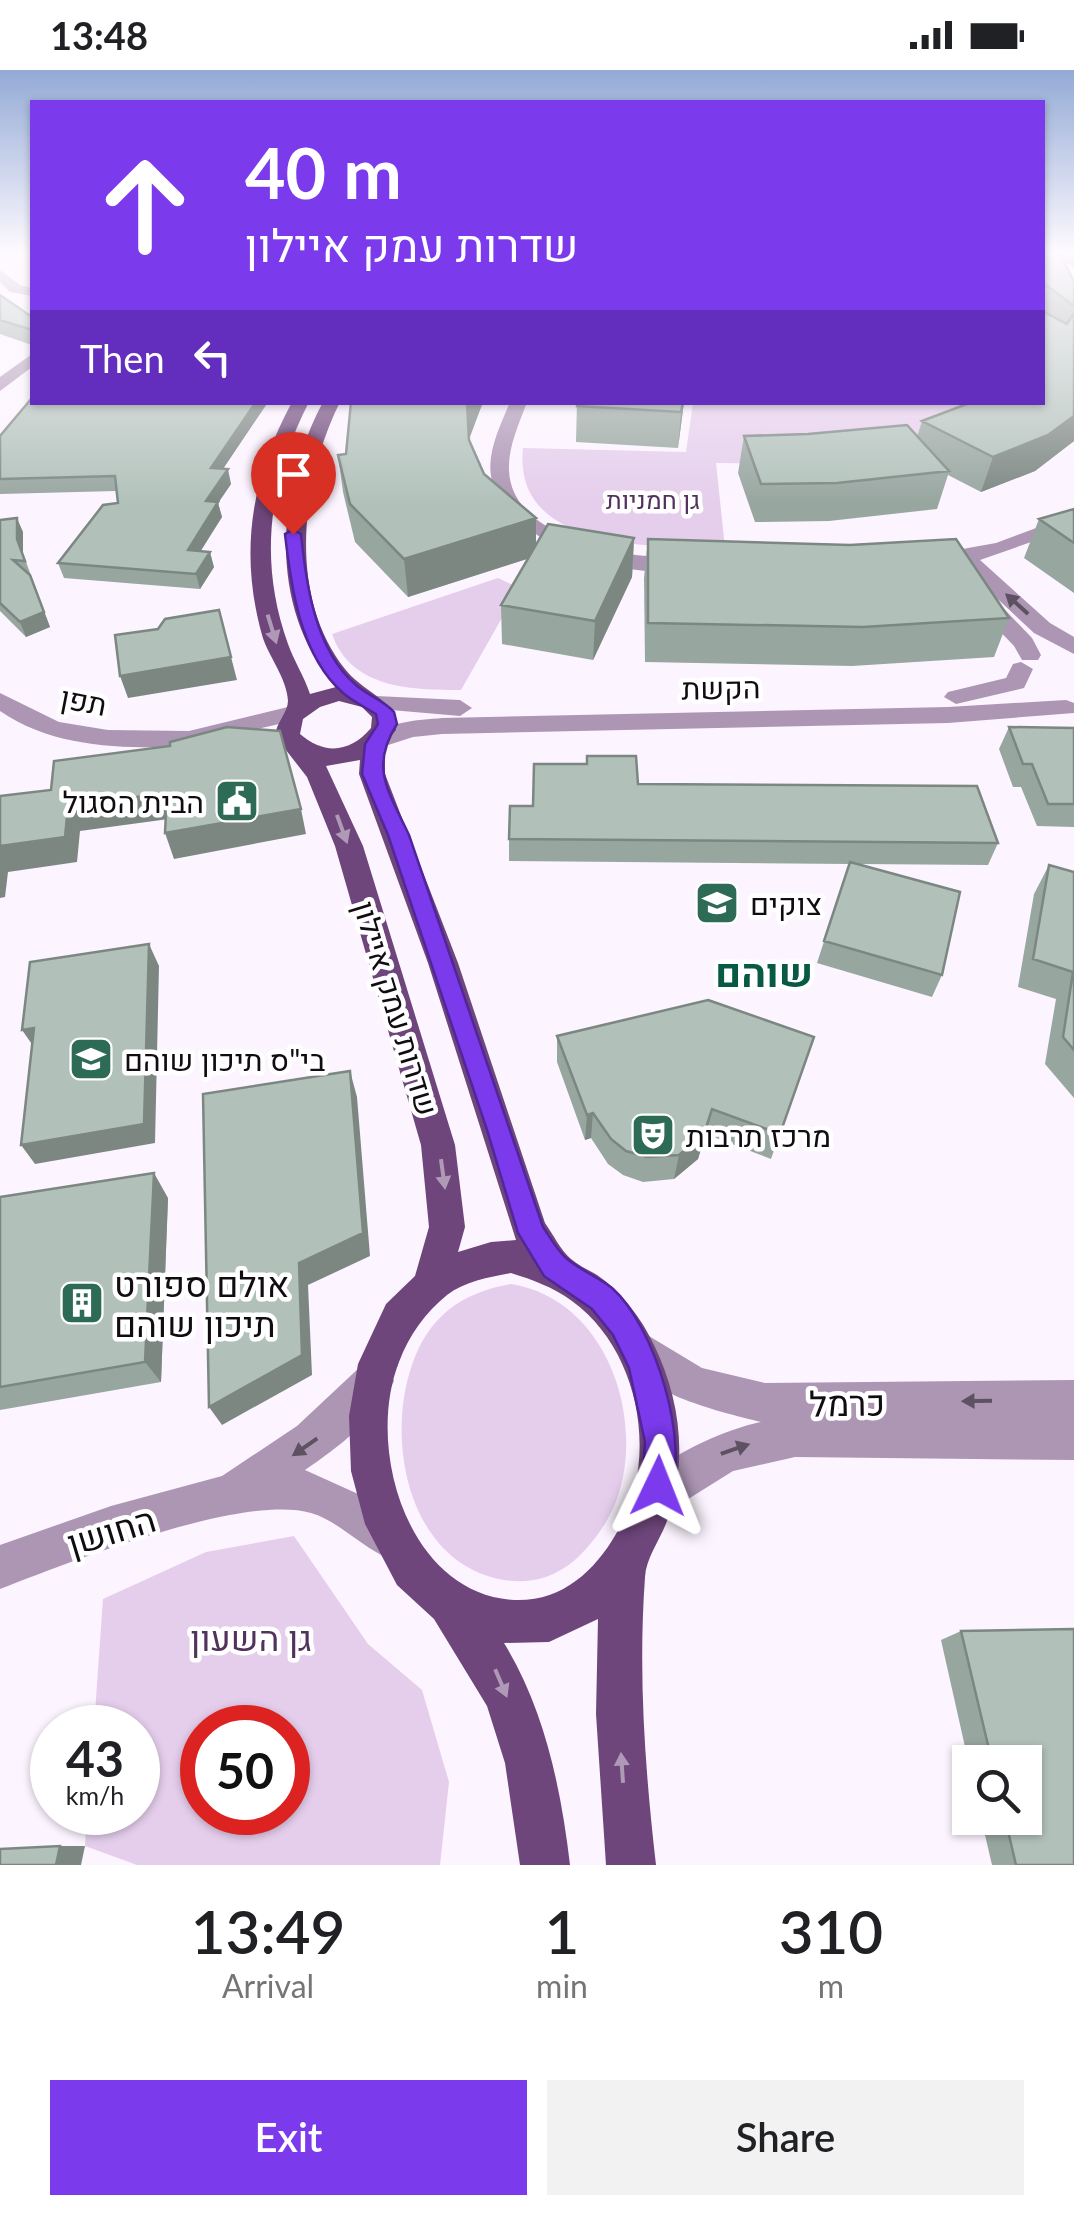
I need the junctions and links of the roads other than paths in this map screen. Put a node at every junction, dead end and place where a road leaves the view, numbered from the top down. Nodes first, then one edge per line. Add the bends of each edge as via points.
1 (30, 361) edge
2 (0, 386) edge
3 (300, 405) edge
4 (330, 405) edge
5 (518, 405) edge
6 (1074, 520) edge
7 (954, 558) junction
8 (905, 562) edge
9 (709, 565) edge
10 (1074, 648) edge
11 (1026, 662) junction
12 (0, 700) edge
13 (369, 700) junction
14 (1070, 708) edge
15 (295, 728) junction
16 (376, 742) junction
17 (554, 1266) junction
18 (431, 1284) junction
19 (634, 1346) junction
20 (374, 1382) junction
21 (1074, 1400) edge
22 (1074, 1440) edge
23 (224, 1495) junction
24 (654, 1500) junction
25 (390, 1538) junction
26 (624, 1562) junction
27 (0, 1567) edge
28 (447, 1602) junction
29 (544, 1865) edge
30 (631, 1865) edge

1 - 2 street
3 -> 15 main road, שדרות עמק איילון via 264,485 257,537 260,592 300,697
4 - 13 main road via 298,484 295,559 316,637 334,672
5 - 9 street via 500,478 507,498 539,531 603,556
6 - 7 street
7 - 8 street
10 -> 7 street
7 - 11 street via 1024,642
10 - 11 street
11 - 13 street, הקשת via 1016,683 954,697 444,708
11 - 14 street via 1030,689
12 - 15 street, תפן via 72,734 162,738
13 - 15 main road via 322,697
13 - 16 main road via 387,724
14 - 16 street, הקשת via 442,726
15 - 16 main road via 326,758
15 -> 18 main road, שדרות עמק איילון via 349,846 438,1145 447,1227
16 - 17 main road, שדרות עמק איילון via 372,774 449,980 519,1202
17 - 18 main road via 512,1256 484,1260
17 - 19 main road via 602,1299
18 - 20 main road via 398,1322
21 -> 19 street, כרמל via 765,1402 694,1386
19 - 24 main road via 654,1398 661,1442
20 -> 23 street, החושן via 323,1434
20 - 25 main road via 369,1459
24 -> 22 street, כרמל via 706,1461 759,1441
23 - 25 street, החושן via 308,1491
23 - 27 street, החושן
24 - 26 main road
25 - 28 main road
26 - 28 main road via 597,1593 544,1622 480,1618
30 -> 26 main road via 618,1687
28 -> 29 main road via 500,1676 530,1778

